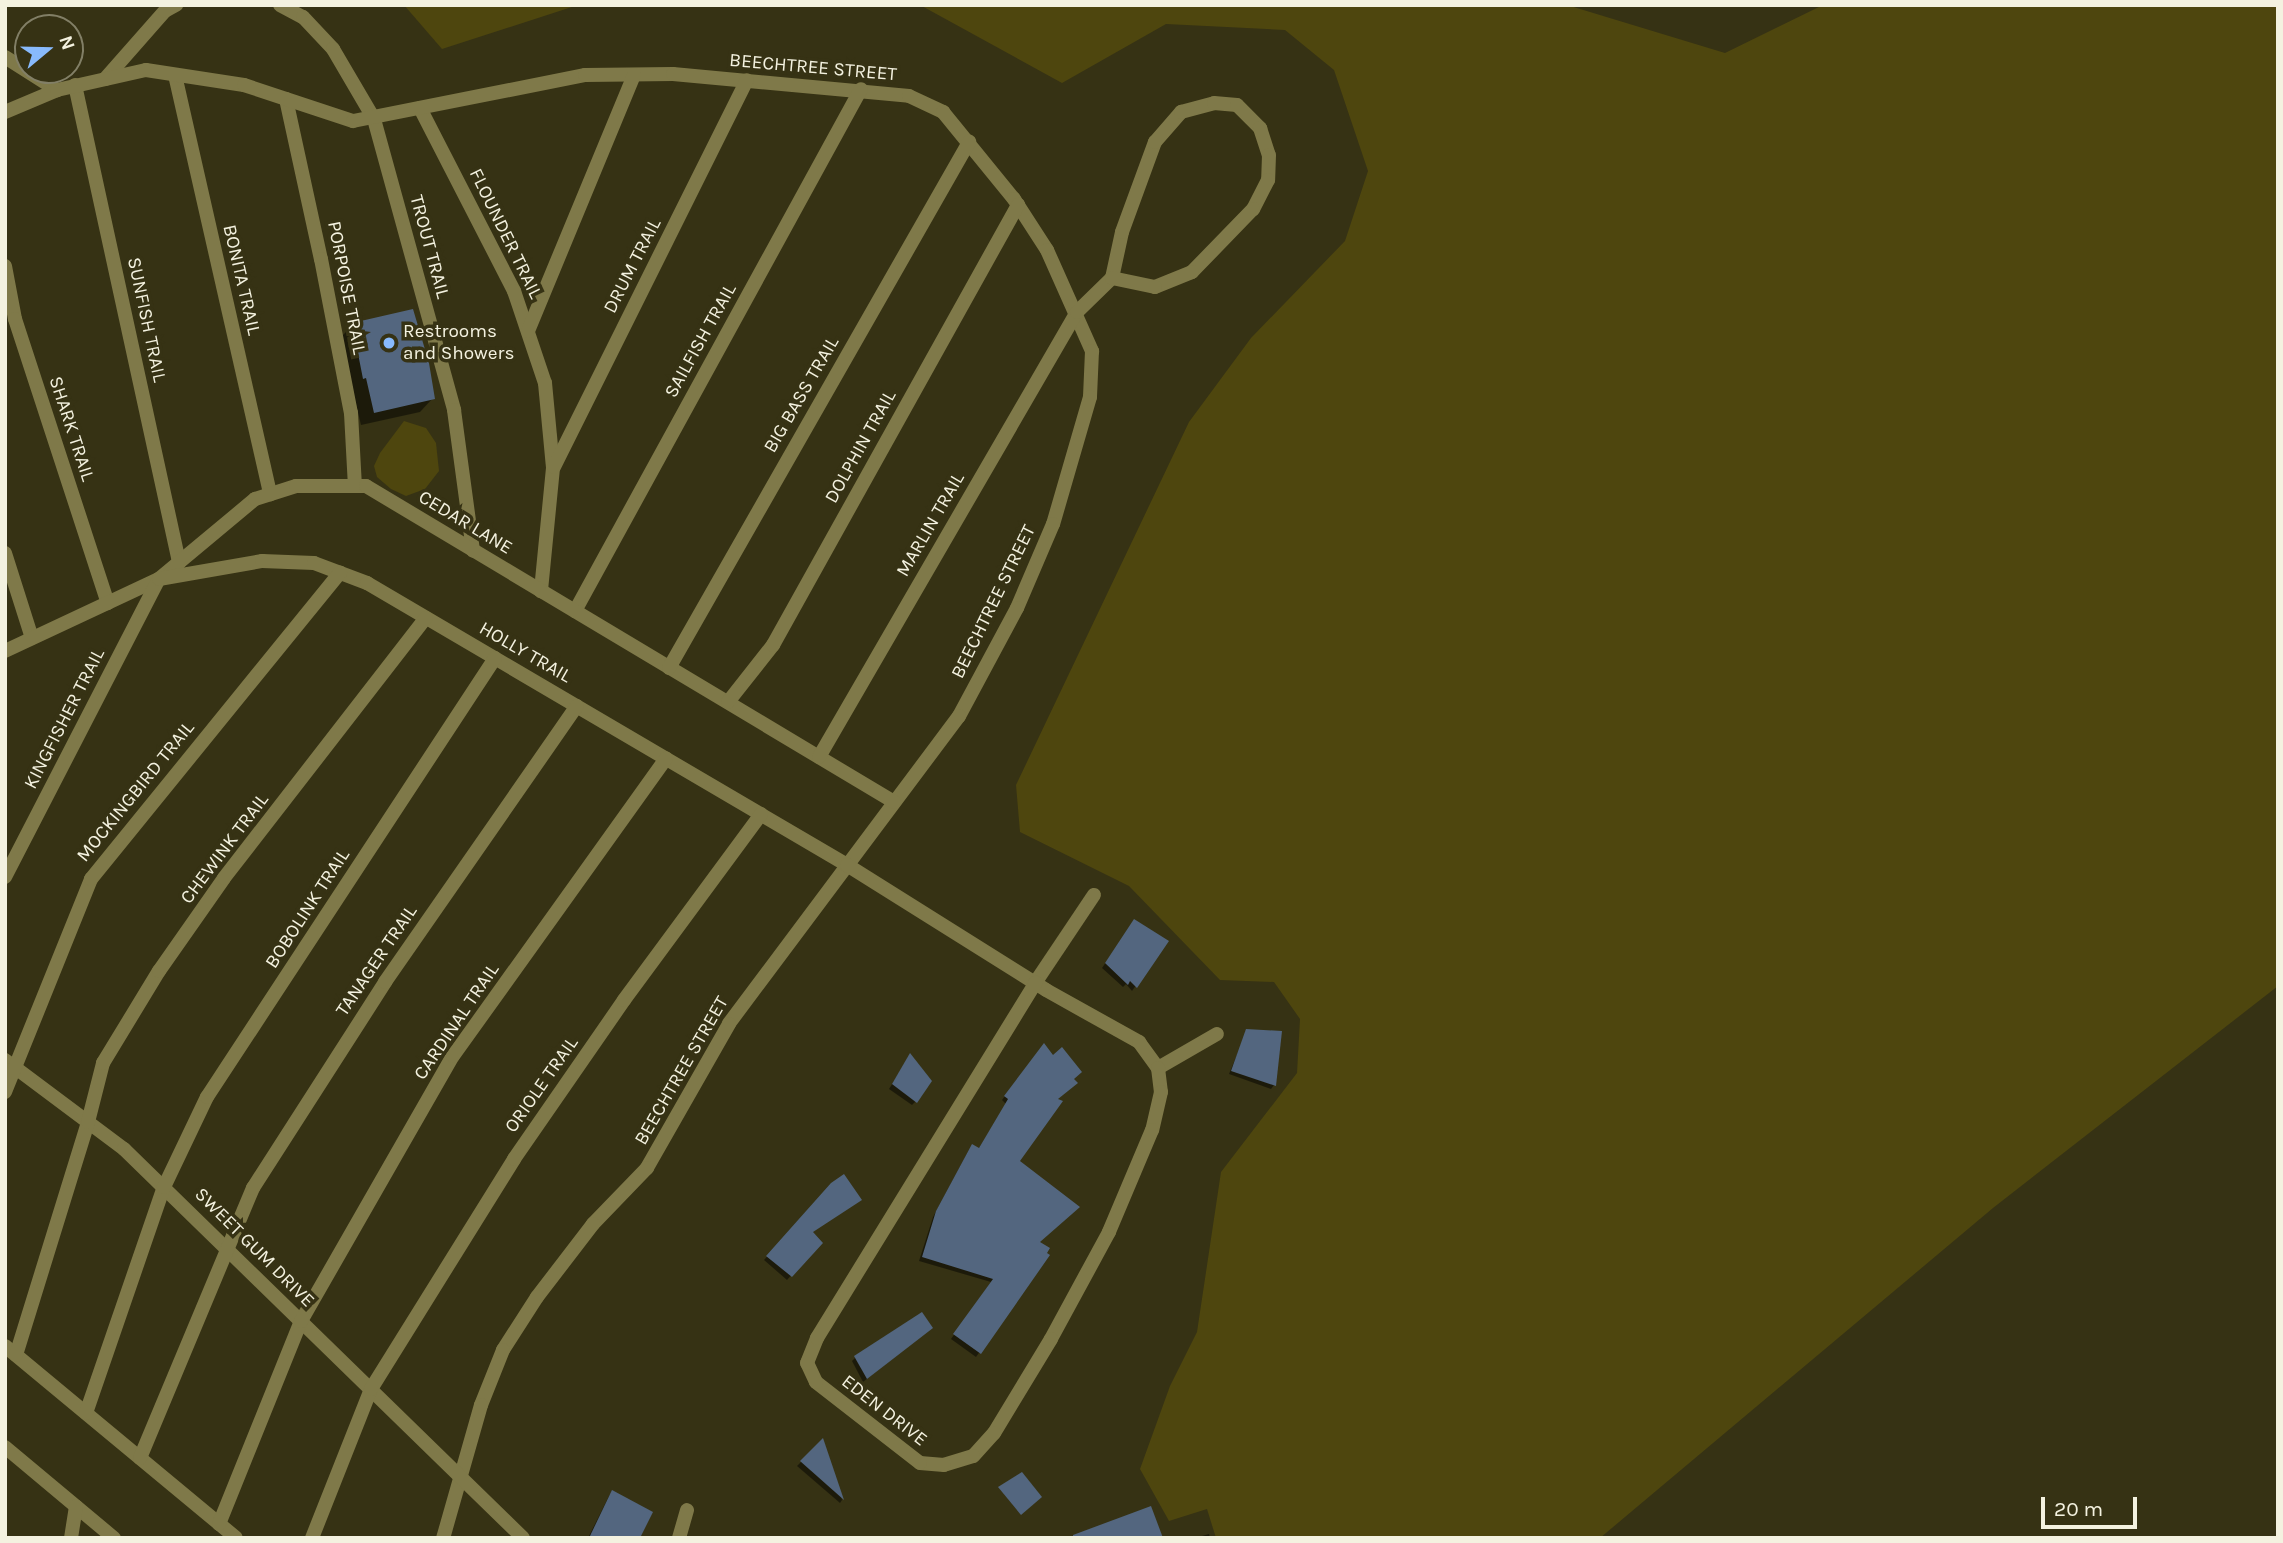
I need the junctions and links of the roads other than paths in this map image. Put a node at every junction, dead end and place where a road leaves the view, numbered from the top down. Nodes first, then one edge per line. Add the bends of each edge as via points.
1 (176, 5) edge
2 (280, 5) edge
3 (5, 57) edge
4 (175, 75) junction
5 (634, 75) junction
6 (105, 79) junction
7 (747, 80) junction
8 (75, 85) junction
9 (861, 89) junction
10 (57, 90) junction
11 (285, 99) junction
12 (421, 108) junction
13 (5, 113) edge
14 (374, 119) junction
15 (969, 142) junction
16 (1018, 205) junction
17 (5, 266) edge
18 (1112, 278) junction
19 (1077, 312) junction
20 (528, 331) junction
21 (553, 468) junction
22 (355, 486) junction
23 (270, 494) junction
24 (473, 551) junction
25 (5, 553) edge
26 (178, 563) junction
27 (340, 573) junction
28 (159, 579) junction
29 (541, 591) junction
30 (108, 603) junction
31 (575, 611) junction
32 (426, 618) junction
33 (32, 638) junction
34 (5, 651) edge
35 (495, 658) junction
36 (669, 668) junction
37 (728, 702) junction
38 (577, 706) junction
39 (819, 757) junction
40 (666, 758) junction
41 (894, 802) junction
42 (761, 814) junction
43 (847, 865) junction
44 (5, 877) edge
45 (1094, 895) dead end
46 (1035, 983) junction
47 (1217, 1034) dead end
48 (10, 1063) edge
49 (1158, 1068) junction
50 (5, 1092) edge
51 (88, 1122) junction
52 (164, 1187) junction
53 (227, 1249) junction
54 (301, 1321) junction
55 (11, 1350) edge
56 (371, 1389) junction
57 (86, 1413) junction
58 (5, 1447) edge
59 (140, 1458) junction
60 (462, 1478) junction
61 (76, 1506) junction
62 (687, 1510) dead end
63 (219, 1524) junction
64 (71, 1538) edge
65 (114, 1538) edge
66 (236, 1538) edge
67 (312, 1538) edge
68 (443, 1538) edge
69 (523, 1538) edge
70 (679, 1538) edge

1 - 6 street via 165,11
2 - 14 street, TROUT TRAIL via 303,17 332,50
3 - 10 street
4 - 6 street, BEECHTREE STREET via 146,70
4 - 11 street, BEECHTREE STREET via 244,85
4 - 23 street, BONITA TRAIL
5 - 7 street, BEECHTREE STREET
5 - 12 street, BEECHTREE STREET via 585,75
5 - 20 street
6 - 8 street, BEECHTREE STREET
7 - 9 street, BEECHTREE STREET
7 - 21 street, DRUM TRAIL
8 - 10 street, BEECHTREE STREET
8 - 26 street, SUNFISH TRAIL
9 - 15 street, BEECHTREE STREET via 909,96 943,112
9 - 31 street, SAILFISH TRAIL
10 - 13 street, BEECHTREE STREET
11 - 14 street, BEECHTREE STREET via 353,121
11 - 22 street, PORPOISE TRAIL via 351,413
12 - 14 street, BEECHTREE STREET
12 - 20 street, FLOUNDER TRAIL via 514,291
14 - 24 street, TROUT TRAIL via 454,410
15 - 16 street, BEECHTREE STREET
15 - 36 street, BIG BASS TRAIL
16 - 19 street, BEECHTREE STREET via 1047,250
16 - 37 street, DOLPHIN TRAIL via 772,645
17 - 30 street, SHARK TRAIL via 15,319
18 - 18 street via 1122,232 1155,142 1181,112 1214,103 1237,105 1260,128 1269,155 1268,180 1253,209 1192,272 1155,287
18 - 19 street, MARLIN TRAIL
19 - 39 street, MARLIN TRAIL
19 - 41 street, BEECHTREE STREET via 1092,351 1090,397 1053,524 1017,608 959,716
20 - 21 street, FLOUNDER TRAIL via 545,383
21 - 29 street, FLOUNDER TRAIL
22 - 23 street, CEDAR LANE via 296,486
22 - 24 street, CEDAR LANE via 366,486
23 - 26 street, CEDAR LANE via 256,499
24 - 29 street, CEDAR LANE
25 - 33 street
26 - 28 street, CEDAR LANE
27 - 28 street, HOLLY TRAIL via 314,563 262,561
27 - 32 street, HOLLY TRAIL
27 - 48 street, MOCKINGBIRD TRAIL via 91,879
28 - 30 street, CEDAR LANE
28 - 44 street, KINGFISHER TRAIL
29 - 31 street, CEDAR LANE
30 - 33 street, CEDAR LANE
31 - 36 street, CEDAR LANE
32 - 35 street, HOLLY TRAIL
32 - 51 street, CHEWINK TRAIL via 224,878 159,971 103,1063
33 - 34 street, CEDAR LANE
35 - 38 street, HOLLY TRAIL
35 - 52 street, BOBOLINK TRAIL via 207,1097
36 - 37 street, CEDAR LANE
37 - 39 street, CEDAR LANE
38 - 40 street, HOLLY TRAIL
38 - 53 street, TANAGER TRAIL via 385,982 253,1188
39 - 41 street, CEDAR LANE
40 - 42 street, HOLLY TRAIL
40 - 54 street, CARDINAL TRAIL via 453,1056
41 - 43 street, BEECHTREE STREET
42 - 43 street, HOLLY TRAIL
42 - 56 street, ORIOLE TRAIL via 514,1159
43 - 46 street
43 - 60 street, BEECHTREE STREET via 729,1024 647,1168 593,1224 503,1350 481,1405
45 - 46 street
46 - 49 street via 1139,1042
46 - 49 street, EDEN DRIVE via 817,1338 807,1363 816,1382 920,1463 943,1465 973,1456 994,1433 1044,1351 1109,1232 1152,1130 1161,1092
47 - 49 street
48 - 50 street, MOCKINGBIRD TRAIL
48 - 51 street, SWEET GUM DRIVE
51 - 52 street, SWEET GUM DRIVE
51 - 55 street, CHEWINK TRAIL
52 - 53 street, SWEET GUM DRIVE
52 - 57 street, BOBOLINK TRAIL
53 - 54 street, SWEET GUM DRIVE
53 - 59 street, TANAGER TRAIL
54 - 56 street, SWEET GUM DRIVE
54 - 63 street, CARDINAL TRAIL
55 - 57 street
56 - 60 street, SWEET GUM DRIVE
56 - 67 street, ORIOLE TRAIL
57 - 59 street
58 - 61 street
59 - 63 street
60 - 68 street, BEECHTREE STREET
60 - 69 street, SWEET GUM DRIVE
61 - 64 street
61 - 65 street
62 - 70 street
63 - 66 street

